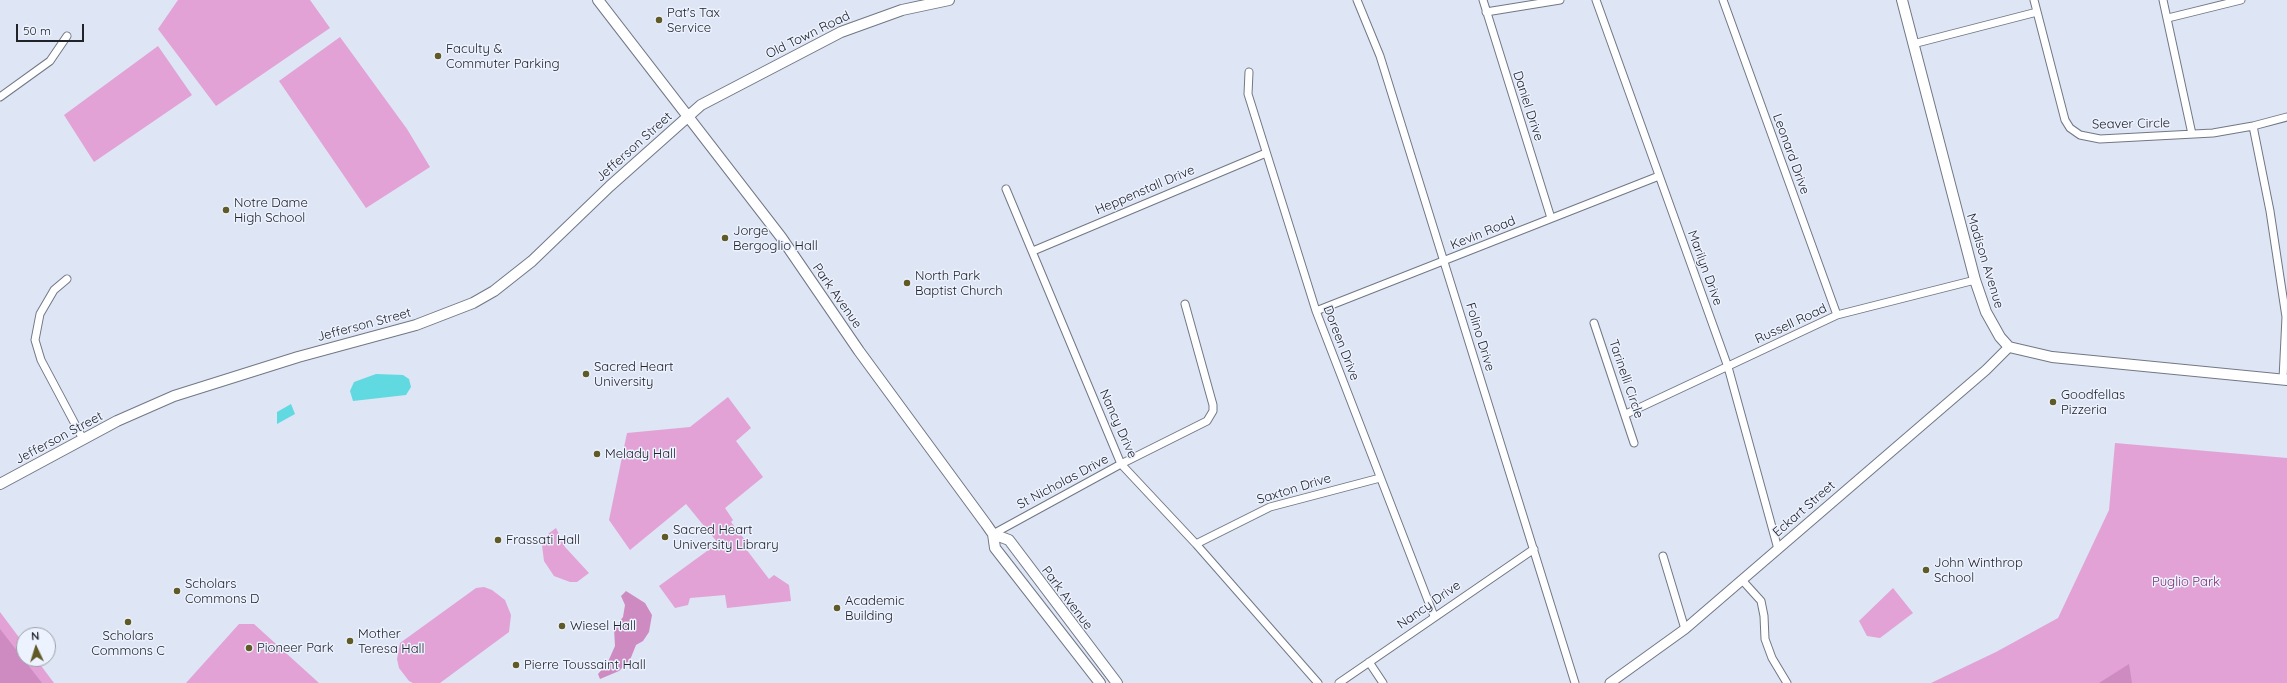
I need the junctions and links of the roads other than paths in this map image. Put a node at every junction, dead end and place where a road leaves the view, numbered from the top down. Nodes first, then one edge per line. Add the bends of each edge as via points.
1 (598, 0) edge
2 (949, 0) edge
3 (1357, 0) edge
4 (1483, 0) edge
5 (1560, 0) edge
6 (1596, 0) edge
7 (1723, 0) edge
8 (1902, 0) edge
9 (2034, 0) edge
10 (2163, 0) edge
11 (2241, 0) edge
12 (932, 2) edge
13 (1486, 12) junction
14 (2037, 12) junction
15 (2168, 18) junction
16 (67, 36) dead end
17 (1913, 44) junction
18 (1249, 72) dead end
19 (0, 97) edge
20 (689, 116) junction
21 (2287, 117) edge
22 (2253, 126) junction
23 (2192, 134) junction
24 (1266, 153) junction
25 (1659, 176) junction
26 (1006, 189) dead end
27 (1551, 218) junction
28 (1033, 251) junction
29 (1443, 261) junction
30 (67, 279) dead end
31 (1975, 280) junction
32 (1184, 304) dead end
33 (1316, 311) junction
34 (1837, 315) junction
35 (1594, 323) dead end
36 (2009, 347) junction
37 (1728, 367) junction
38 (2285, 379) edge
39 (1626, 414) junction
40 (83, 439) junction
41 (1634, 443) dead end
42 (1121, 464) junction
43 (1380, 478) junction
44 (0, 484) edge
45 (993, 534) junction
46 (1196, 544) junction
47 (1534, 549) junction
48 (1778, 549) junction
49 (1662, 556) dead end
50 (1742, 580) junction
51 (1434, 616) junction
52 (1685, 629) junction
53 (1369, 662) junction
54 (1100, 683) edge
55 (1117, 683) edge
56 (1318, 683) edge
57 (1338, 683) edge
58 (1383, 683) edge
59 (1575, 683) edge
60 (1610, 683) edge
61 (1787, 683) edge

1 - 20 main road, Park Avenue
2 - 12 main road, Old Town Road
3 - 29 street, Folino Drive via 1380,56
4 - 13 street, Daniel Drive
5 - 13 street
6 - 25 street, Marilyn Drive
7 - 34 street, Leonard Drive
8 - 17 main road, Madison Avenue
9 - 14 street, Seaver Circle
10 - 15 street, Seaver Circle
11 - 15 street
12 - 20 main road, Old Town Road via 841,32 701,105
13 - 27 street, Daniel Drive
14 - 17 street
14 - 23 street, Seaver Circle via 2062,111 2070,128 2080,135 2100,138
15 - 23 street, Seaver Circle
16 - 19 street via 50,61
17 - 31 main road, Madison Avenue
18 - 24 street, Doreen Drive via 1248,94
20 - 40 main road, Jefferson Street via 610,186 532,261 481,299 452,313 416,325 298,357 174,396 148,406
20 - 45 main road, Park Avenue via 781,238 859,351
21 - 22 street
22 - 23 street
22 - 38 street via 2270,211 2286,317
24 - 28 street, Heppenstall Drive
24 - 33 street, Doreen Drive
25 - 27 street, Kevin Road
25 - 37 street, Marilyn Drive
26 - 28 street, Nancy Drive
27 - 29 street, Kevin Road
28 - 42 street, Nancy Drive
29 - 33 street, Kevin Road
29 - 47 street, Folino Drive
30 - 40 street via 54,290 40,314 35,340 41,360
31 - 34 street, Russell Road
31 - 36 main road, Madison Avenue via 1986,312
32 - 42 street, St Nicholas Drive via 1213,411 1202,425
33 - 43 street, Doreen Drive
34 - 37 street, Russell Road
35 - 39 street, Tarinelli Circle
36 - 38 main road via 2052,357
36 - 48 street, Eckart Street
37 - 39 street, Russell Road
37 - 48 street, Marilyn Drive
39 - 41 street, Tarinelli Circle
40 - 44 main road, Jefferson Street
42 - 45 street, St Nicholas Drive
42 - 46 street, Nancy Drive
43 - 46 street, Saxton Drive via 1270,507
43 - 51 street, Doreen Drive
45 - 54 main road, Park Avenue via 996,548
45 - 55 main road, Park Avenue via 1009,540
46 - 56 street, Nancy Drive
47 - 51 street, Nancy Drive
47 - 59 street, Folino Drive
48 - 50 street, Eckart Street
49 - 52 street
50 - 52 street, Eckart Street
50 - 61 street via 1760,601 1772,658
51 - 53 street, Nancy Drive
52 - 60 street, Eckart Street
53 - 57 street, Nancy Drive
53 - 58 street

